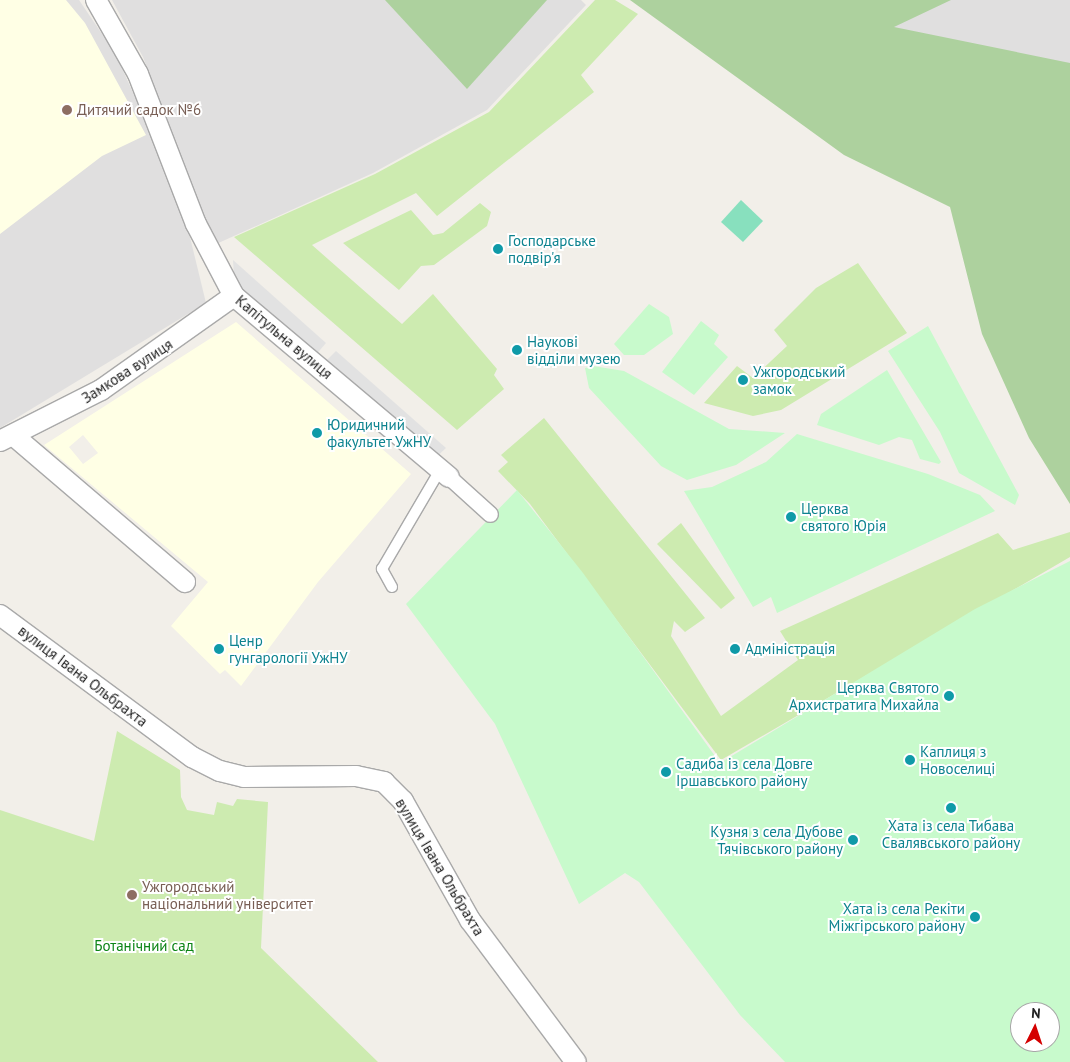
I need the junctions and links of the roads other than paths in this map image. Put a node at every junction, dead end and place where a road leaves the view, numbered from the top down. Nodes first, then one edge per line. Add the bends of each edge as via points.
1 (96, 0) edge
2 (234, 296) junction
3 (7, 438) edge
4 (444, 474) junction
5 (490, 514) dead end
6 (185, 582) dead end
7 (392, 587) dead end
8 (4, 623) edge
9 (576, 1062) edge

1 - 2 street, Капітульна вулиця via 138,74 196,224
2 - 3 street, Замкова вулиця via 101,390
2 - 4 street, Капітульна вулиця
3 - 6 street, Замкова вулиця
4 - 5 street, Капітульна вулиця
4 - 7 lane via 382,569
8 - 9 street, вулиця Івана Ольбрахта via 192,757 220,772 244,777 356,776 384,782 403,801 470,920

